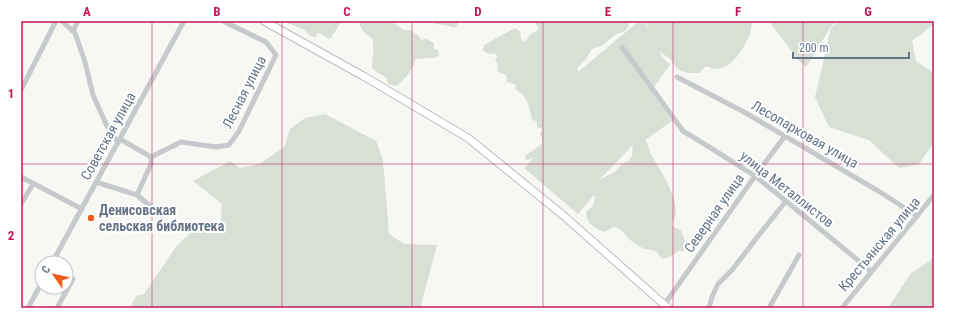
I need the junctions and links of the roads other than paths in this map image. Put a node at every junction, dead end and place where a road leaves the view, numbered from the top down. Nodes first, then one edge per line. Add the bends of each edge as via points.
1 (56, 21) edge
2 (62, 21) edge
3 (78, 21) edge
4 (184, 21) edge
5 (223, 21) edge
6 (264, 21) edge
7 (73, 31) junction
8 (622, 47) dead end
9 (677, 77) dead end
10 (21, 90) edge
11 (785, 136) junction
12 (119, 141) junction
13 (151, 157) junction
14 (755, 176) junction
15 (21, 178) edge
16 (96, 182) junction
17 (33, 184) junction
18 (137, 195) junction
19 (934, 195) edge
20 (786, 200) junction
21 (21, 204) edge
22 (82, 209) junction
23 (162, 216) dead end
24 (917, 216) junction
25 (56, 255) edge
26 (799, 255) dead end
27 (871, 272) junction
28 (35, 295) edge
29 (64, 295) edge
30 (666, 306) edge
31 (28, 308) edge
32 (57, 308) edge
33 (709, 308) edge
34 (769, 308) edge
35 (842, 308) edge

1 - 10 street
2 - 7 street
3 - 7 street
4 - 12 street, Советская улица
5 - 13 street, Лесная улица via 266,42 276,55 239,131 228,145 216,147 181,142
6 - 30 main road via 468,138 564,216
7 - 12 street via 106,124
8 - 14 street, улица Металлистов via 683,131
9 - 11 street, Лесопарковая улица
11 - 14 street, Северная улица
11 - 24 street, Лесопарковая улица
12 - 13 street
12 - 16 street, Советская улица
13 - 18 street via 151,164
14 - 20 street, улица Металлистов
14 - 30 street, Северная улица
15 - 17 street
16 - 18 street
16 - 22 street, Советская улица
17 - 21 street
17 - 22 street
18 - 23 street
19 - 24 street, Крестьянская улица
20 - 27 street, улица Металлистов
20 - 33 street via 732,270 718,284
22 - 25 street, Советская улица
24 - 27 street, Крестьянская улица
26 - 34 street
27 - 35 street, Крестьянская улица
28 - 31 street
29 - 32 street

